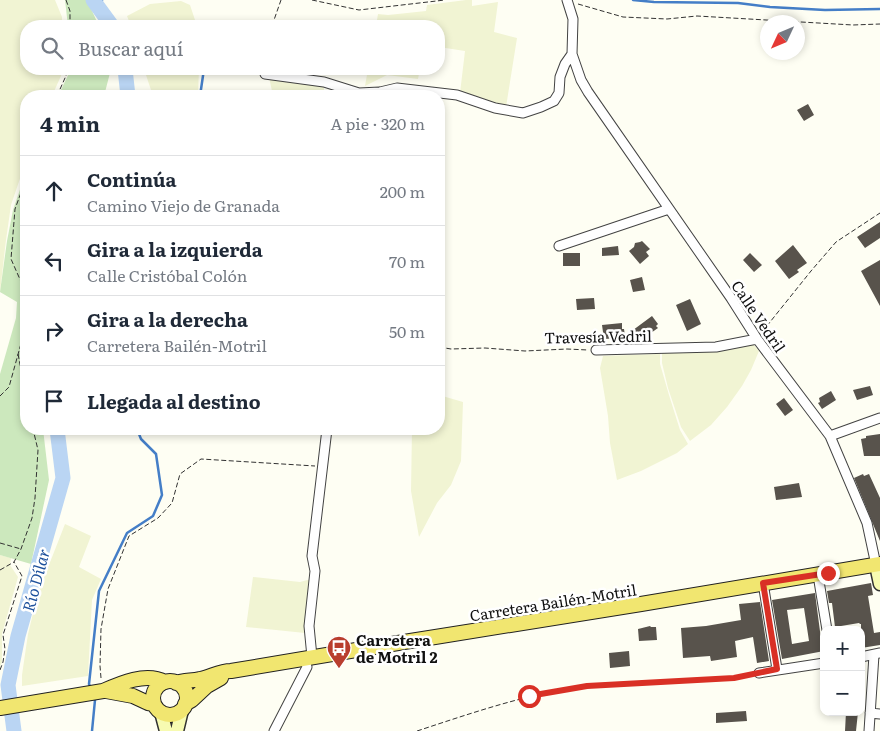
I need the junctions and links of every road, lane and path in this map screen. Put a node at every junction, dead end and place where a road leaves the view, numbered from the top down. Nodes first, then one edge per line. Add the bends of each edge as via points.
1 (66, 0) edge
2 (281, 0) edge
3 (312, 0) edge
4 (445, 0) edge
5 (567, 1) edge
6 (70, 20) edge
7 (276, 20) edge
8 (880, 24) edge
9 (572, 54) junction
10 (67, 75) edge
11 (272, 75) edge
12 (60, 90) edge
13 (349, 90) edge
14 (388, 90) edge
15 (414, 90) edge
16 (445, 94) edge
17 (20, 195) edge
18 (669, 209) junction
19 (880, 212) edge
20 (559, 246) dead end
21 (20, 279) edge
22 (757, 339) junction
23 (20, 344) edge
24 (445, 348) edge
25 (596, 350) joint
26 (18, 354) junction
27 (20, 364) edge
28 (0, 396) edge
29 (880, 418) edge
30 (34, 435) edge
31 (326, 435) edge
32 (830, 436) junction
33 (323, 466) junction
34 (0, 543) edge
35 (21, 549) junction
36 (14, 562) junction
37 (878, 565) edge
38 (0, 570) edge
39 (818, 575) junction
40 (763, 583) junction
41 (880, 584) edge
42 (826, 626) edge
43 (877, 654) edge
44 (309, 658) junction
45 (820, 664) edge
46 (777, 669) junction
47 (0, 670) edge
48 (231, 672) junction
49 (759, 673) joint
50 (171, 682) junction
51 (101, 691) junction
52 (184, 707) junction
53 (0, 708) edge
54 (157, 708) junction
55 (870, 713) junction
56 (880, 714) edge
57 (166, 731) edge
58 (177, 731) edge
59 (274, 731) edge
60 (417, 731) edge
61 (869, 731) edge

1 - 6 path
2 - 7 path
3 - 4 path via 359,10
5 - 8 path via 623,16
5 - 9 street, Calle Vedril via 573,19
9 - 16 street via 560,77 559,93 554,101 522,113
9 - 18 street, Calle Vedril via 588,92
10 - 12 path
11 - 13 street via 324,82
14 - 15 street
17 - 21 path via 15,209 11,259
18 - 20 street
18 - 22 street, Calle Vedril
19 - 22 path via 836,242
22 - 25 street, Travesía Vedril via 716,346
22 - 32 street, Calle Vedril
23 - 26 path
24 - 25 path, Travesía Vedril via 525,352
26 - 27 path
26 - 28 path via 9,387
29 - 32 street
30 - 35 path via 38,450 35,498
31 - 33 street
32 - 37 street, Calle Vedril via 867,523
33 - 44 street via 312,556 315,571
33 - 51 path via 201,459 180,474 172,503 158,518 129,536 108,589 101,638
34 - 35 path
35 - 36 path
36 - 38 path
36 - 47 path via 22,576 3,635 5,649
37 - 39 main road, Carretera Bailén-Motril
37 - 41 street
39 - 40 main road, Carretera Bailén-Motril
39 - 42 street
40 - 44 main road, Carretera Bailén-Motril
40 - 46 street
43 - 55 street
44 - 48 main road, Carretera Bailén-Motril
44 - 59 street
45 - 46 street
46 - 49 street
48 - 50 main road, Carretera Bailén-Motril
48 - 52 main road, Carretera Bailén-Motril via 208,686
49 - 60 path via 587,686 529,696
50 - 51 main road, Carretera Bailén-Motril via 141,678
50 - 52 main road via 185,692
50 - 54 main road via 155,691 153,697
51 - 53 main road
51 - 54 main road via 133,696
52 - 54 main road via 168,715
52 - 58 street
54 - 57 street
55 - 56 street
55 - 61 street

